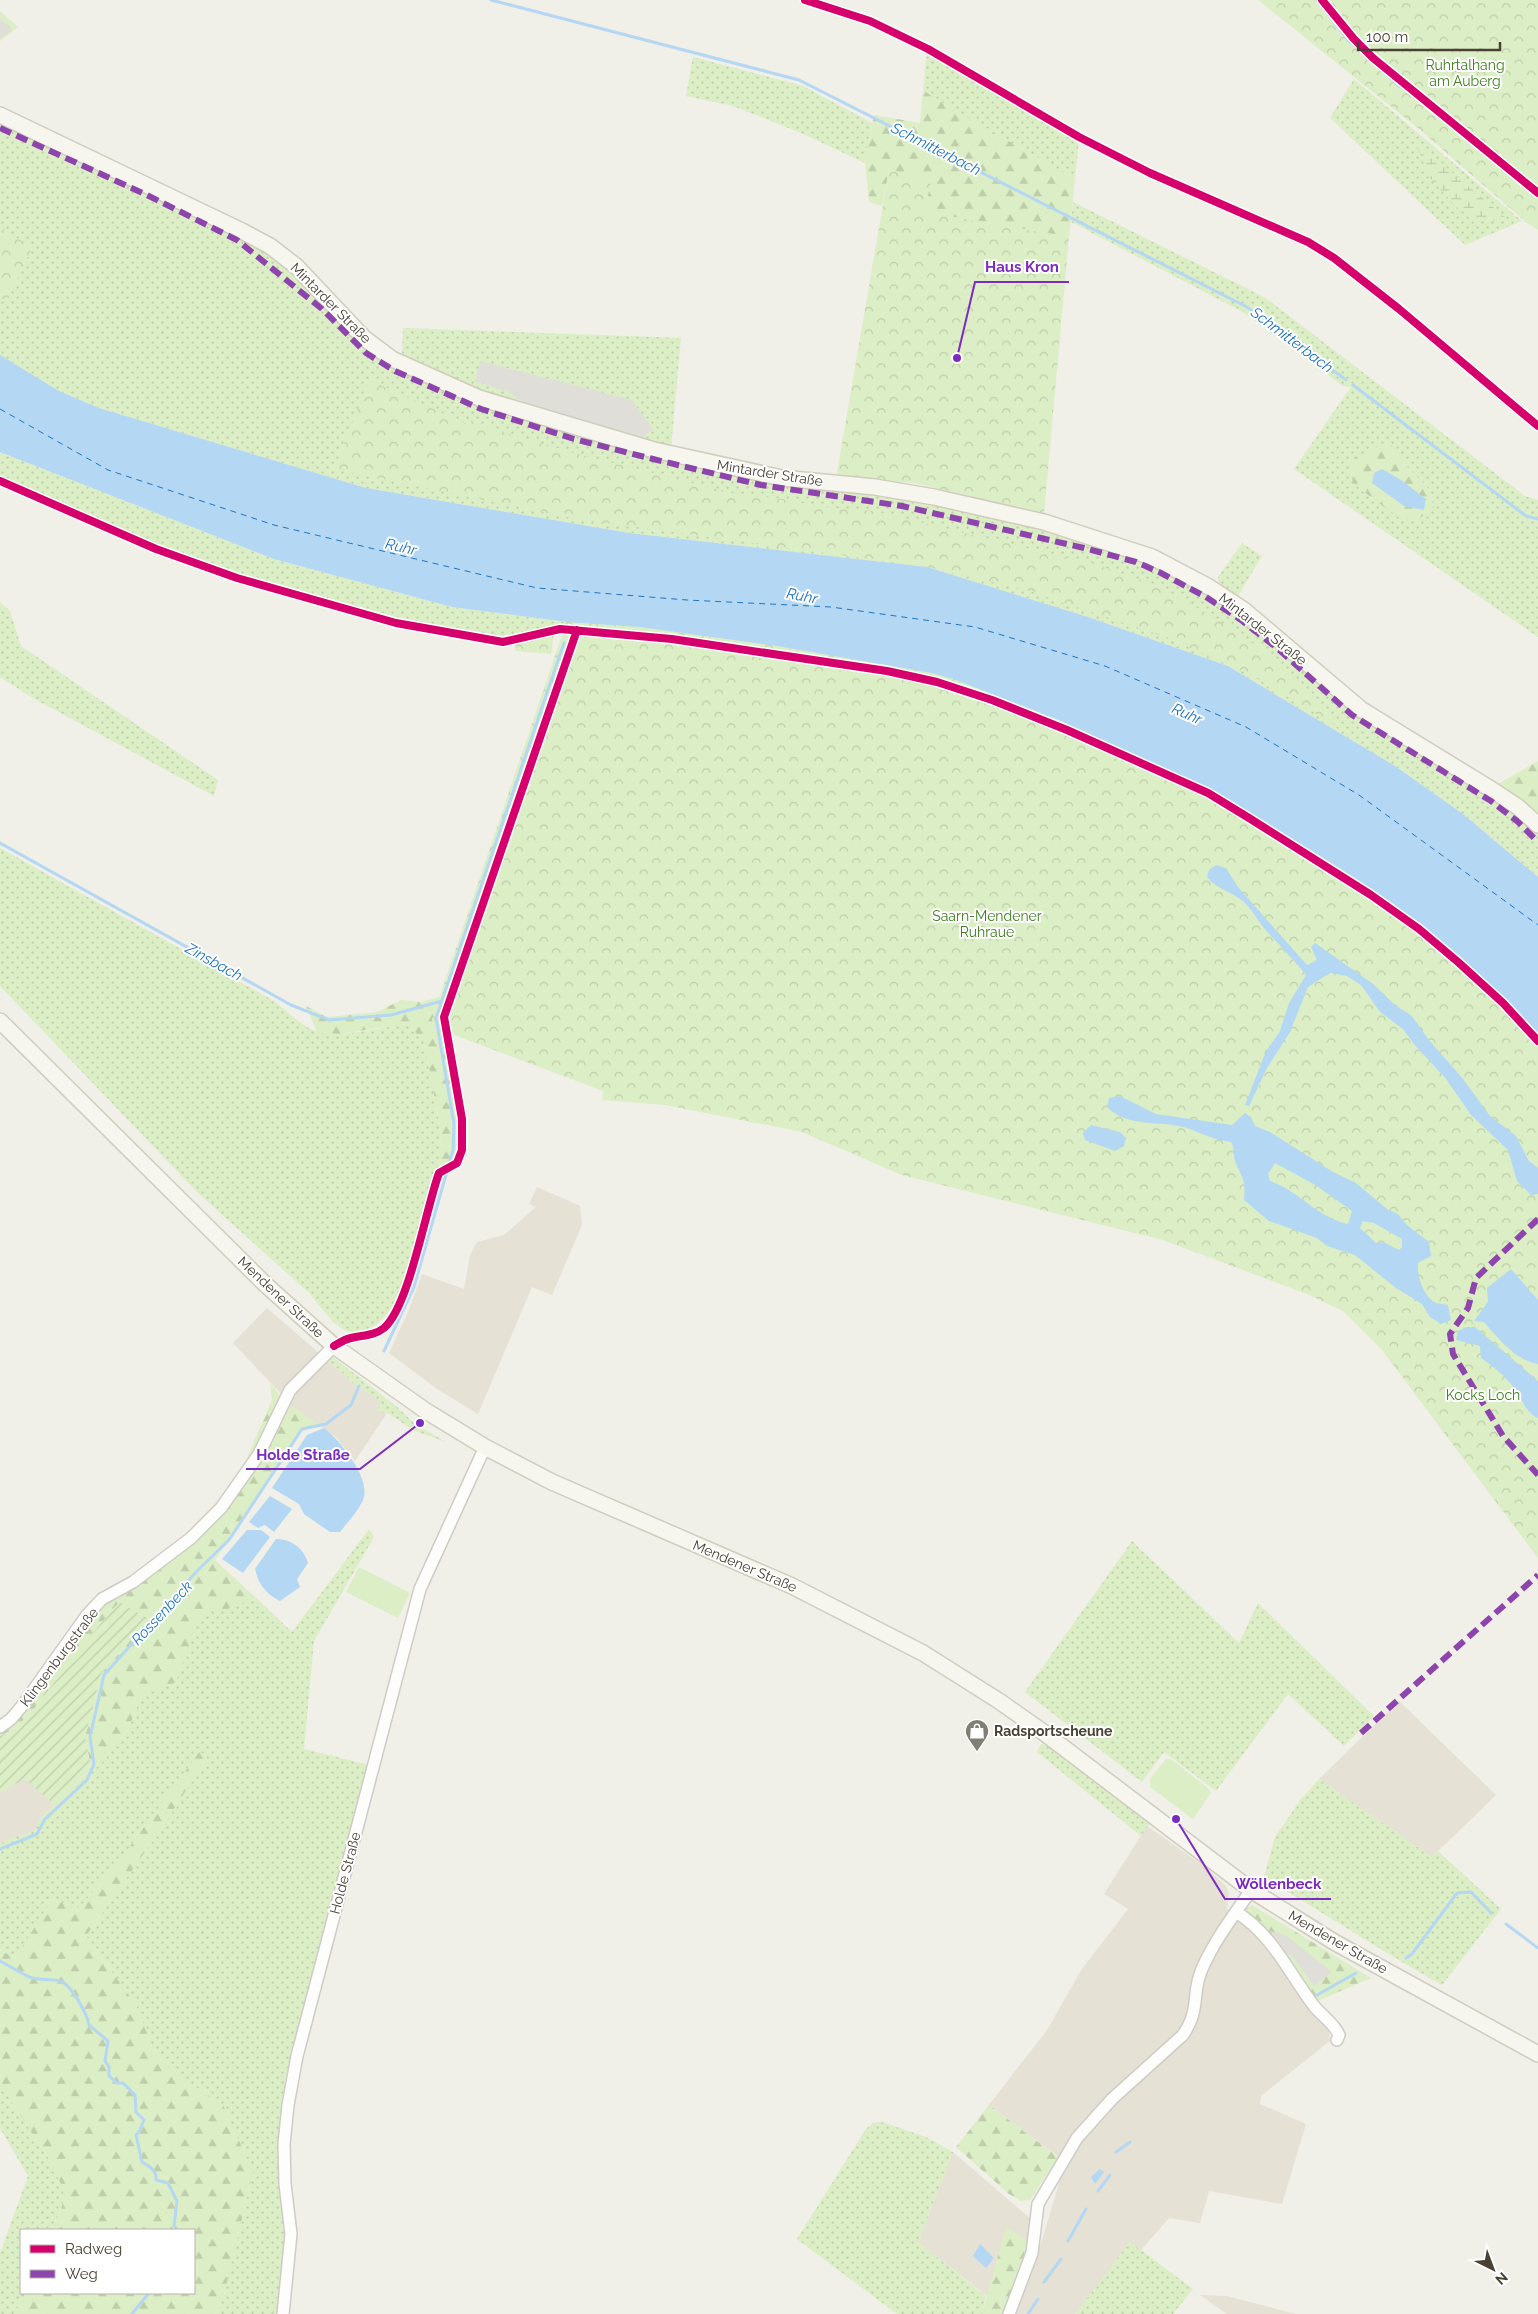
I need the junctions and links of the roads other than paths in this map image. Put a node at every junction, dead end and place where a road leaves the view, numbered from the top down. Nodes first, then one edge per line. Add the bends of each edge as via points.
1 (0, 115) edge
2 (1538, 825) edge
3 (0, 1021) edge
4 (334, 1346) junction
5 (485, 1447) junction
6 (0, 1727) edge
7 (1250, 1890) junction
8 (1236, 1912) junction
9 (1337, 2040) dead end
10 (1538, 2054) edge
11 (283, 2314) edge
12 (1009, 2314) edge

1 - 2 main road, Mintarder Straße via 270,246 296,266 364,338 392,359 479,398 606,437 700,461 782,478 875,487 943,499 1044,522 1152,557 1208,586 1244,610 1362,710 1494,791
3 - 4 main road, Mendener Straße via 266,1285
4 - 5 main road, Mendener Straße via 426,1412
4 - 6 street, Klingenburgstraße via 290,1390 259,1454 221,1508 191,1538 133,1582 102,1599 22,1706
5 - 7 main road, Mendener Straße via 578,1494 792,1586 923,1654 1043,1732
5 - 11 street, Holde Straße via 420,1589 297,2056 284,2144 291,2234
7 - 8 street
7 - 10 main road, Mendener Straße via 1334,1942
8 - 9 street via 1269,1942 1315,2007 1337,2030
8 - 12 street via 1202,1969 1195,2009 1183,2035 1084,2127 1042,2194 1036,2212 1032,2253

